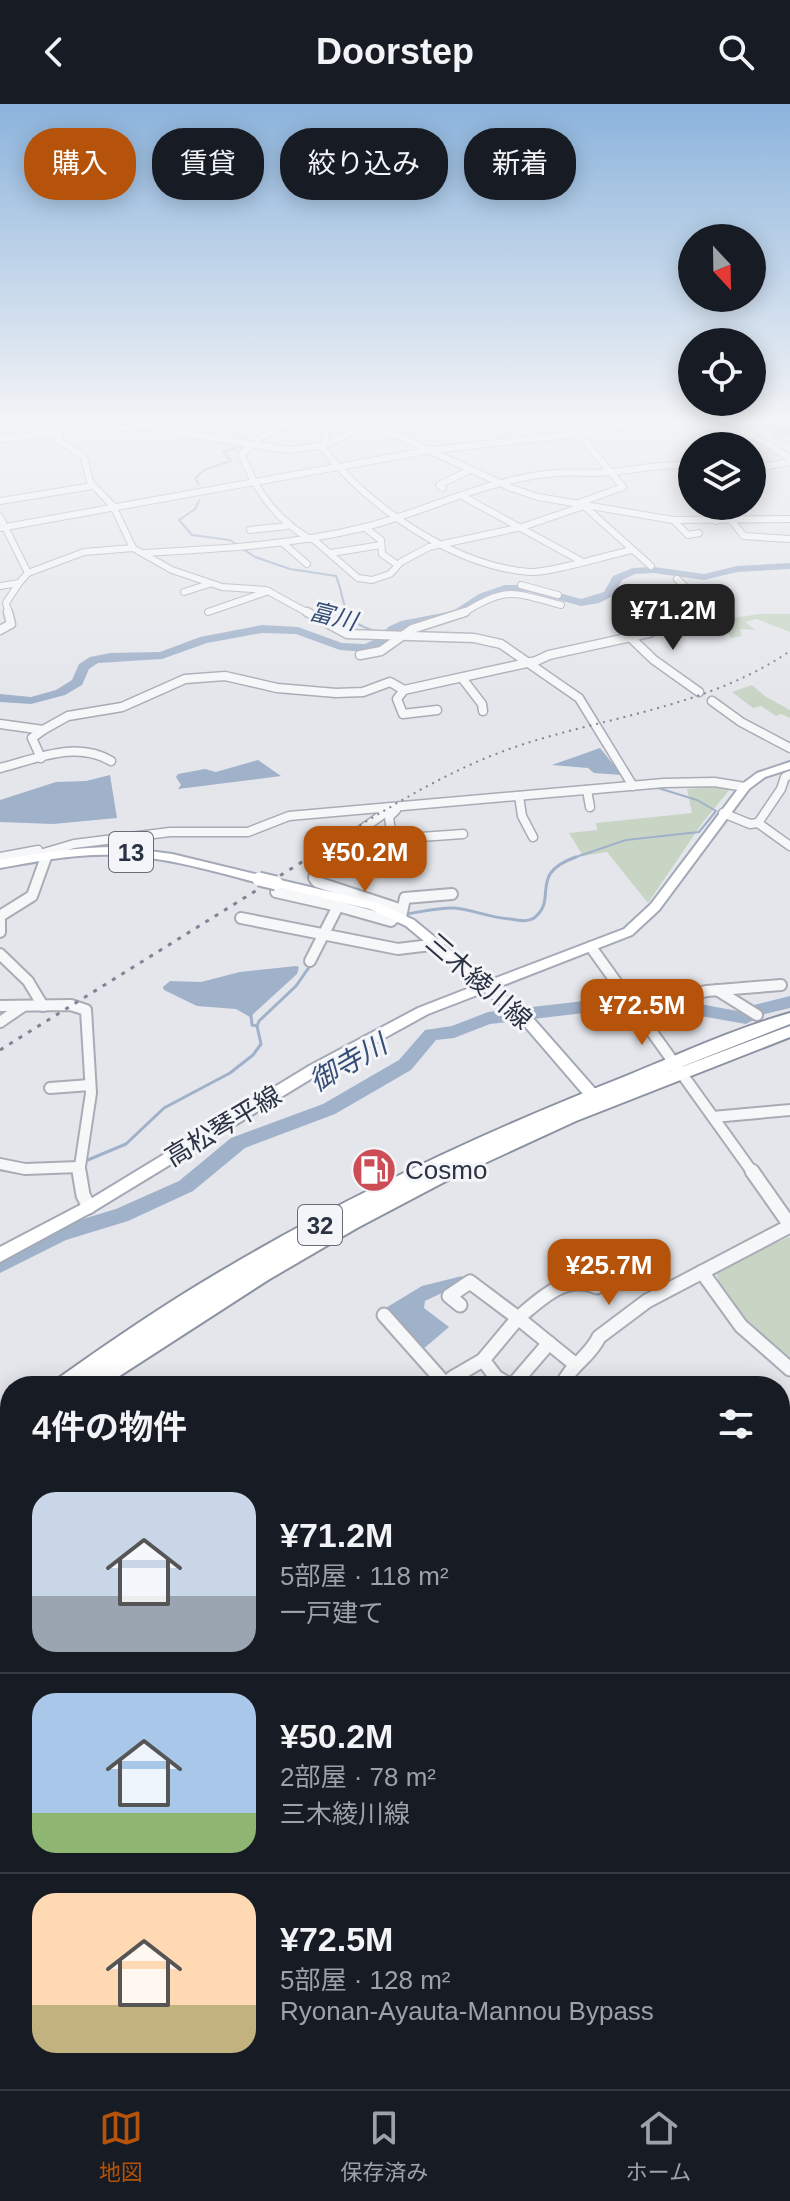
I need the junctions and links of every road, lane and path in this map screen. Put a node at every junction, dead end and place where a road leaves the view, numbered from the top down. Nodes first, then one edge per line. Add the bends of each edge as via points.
1 (86, 515) edge
2 (117, 515) edge
3 (278, 515) edge
4 (395, 515) edge
5 (406, 515) edge
6 (498, 515) edge
7 (559, 515) edge
8 (593, 515) edge
9 (639, 515) edge
10 (0, 517) edge
11 (398, 517) junction
12 (790, 519) edge
13 (673, 520) junction
14 (731, 520) junction
15 (716, 521) joint
16 (784, 524) edge
17 (287, 526) junction
18 (364, 527) junction
19 (522, 527) junction
20 (2, 528) edge
21 (250, 530) dead end
22 (699, 533) dead end
23 (788, 538) edge
24 (311, 539) junction
25 (284, 544) junction
26 (381, 545) junction
27 (437, 545) junction
28 (133, 548) junction
29 (632, 550) junction
30 (144, 553) junction
31 (331, 553) junction
32 (581, 561) junction
33 (395, 563) junction
34 (307, 564) dead end
35 (651, 566) dead end
36 (533, 572) junction
37 (28, 573) junction
38 (677, 579) dead end
39 (19, 583) junction
40 (210, 584) junction
41 (521, 585) dead end
42 (0, 586) edge
43 (269, 591) junction
44 (184, 592) dead end
45 (537, 594) junction
46 (558, 595) dead end
47 (647, 596) dead end
48 (692, 600) junction
49 (561, 605) dead end
50 (208, 612) dead end
51 (665, 627) junction
52 (696, 627) dead end
53 (0, 630) edge
54 (401, 636) junction
55 (631, 638) junction
56 (360, 655) dead end
57 (528, 663) junction
58 (462, 678) junction
59 (404, 690) junction
60 (699, 692) dead end
61 (712, 701) dead end
62 (437, 710) dead end
63 (483, 711) dead end
64 (0, 724) edge
65 (43, 730) junction
66 (790, 748) edge
67 (41, 758) junction
68 (111, 761) dead end
69 (790, 765) edge
70 (0, 768) edge
71 (790, 775) edge
72 (633, 786) junction
73 (745, 787) junction
74 (587, 790) junction
75 (519, 796) junction
76 (395, 807) junction
77 (590, 807) dead end
78 (723, 813) junction
79 (758, 823) junction
80 (463, 834) dead end
81 (533, 837) dead end
82 (790, 846) edge
83 (72, 848) junction
84 (46, 856) junction
85 (0, 857) edge
86 (21, 860) junction
87 (0, 864) edge
88 (276, 888) junction
89 (313, 891) junction
90 (452, 894) dead end
91 (338, 906) junction
92 (400, 915) junction
93 (241, 918) dead end
94 (0, 919) edge
95 (0, 932) edge
96 (323, 933) junction
97 (439, 944) junction
98 (591, 947) junction
99 (0, 954) edge
100 (310, 961) dead end
101 (781, 985) dead end
102 (489, 986) junction
103 (717, 990) junction
104 (0, 1006) edge
105 (43, 1006) junction
106 (22, 1007) junction
107 (635, 1008) junction
108 (754, 1013) dead end
109 (790, 1018) edge
110 (0, 1022) edge
111 (790, 1031) edge
112 (678, 1067) junction
113 (90, 1085) junction
114 (50, 1088) dead end
115 (597, 1101) junction
116 (790, 1110) edge
117 (713, 1117) junction
118 (0, 1164) edge
119 (79, 1164) junction
120 (89, 1207) junction
121 (790, 1226) edge
122 (0, 1255) edge
123 (702, 1272) junction
124 (597, 1287) dead end
125 (460, 1305) dead end
126 (384, 1315) dead end
127 (518, 1318) junction
128 (549, 1343) junction
129 (483, 1360) junction
130 (576, 1365) junction
131 (790, 1369) edge
132 (78, 1376) edge
133 (103, 1376) edge
134 (443, 1376) edge
135 (458, 1376) edge
136 (495, 1376) edge
137 (520, 1376) edge
138 (566, 1376) edge

1 - 20 street
2 - 28 street
3 - 17 street
4 - 11 street
5 - 11 street
6 - 19 street
7 - 19 street
8 - 29 street
9 - 13 street
10 - 20 street
11 - 18 street
11 - 27 street
12 - 16 street
13 - 15 street
13 - 22 street via 688,535
14 - 15 street
14 - 16 street
14 - 23 street via 744,536
16 - 23 street
17 - 21 street
17 - 24 street
18 - 24 street
18 - 26 street
19 - 27 street
19 - 32 street
20 - 37 street
24 - 25 street
24 - 31 street
25 - 30 street
25 - 34 street
26 - 31 street
26 - 33 street via 382,554
27 - 33 street
27 - 36 street via 472,561
28 - 30 street
28 - 37 street via 84,552
29 - 32 street
29 - 35 street
30 - 40 street
31 - 33 street via 363,580 385,577
32 - 36 street
36 - 45 street via 541,583
37 - 39 street
38 - 48 street via 693,594
39 - 42 street
39 - 53 street via 6,603 11,624
40 - 43 street
40 - 44 street
41 - 45 street
43 - 50 street
43 - 54 street via 343,632
45 - 46 street
45 - 49 street
45 - 54 street via 492,595 459,616
47 - 48 street via 667,593
48 - 51 street via 722,618 682,620
51 - 52 street
51 - 55 street
54 - 56 street via 381,651
54 - 57 street via 484,639
55 - 57 street
55 - 60 street
57 - 58 street
57 - 72 street via 586,705
58 - 59 street
58 - 63 street
59 - 62 street via 397,699 403,714
59 - 65 street via 390,682 363,692 336,693 225,676 185,679 122,707 68,716
61 - 66 street
64 - 65 street
65 - 67 street via 32,738
67 - 68 street via 92,751
67 - 70 street
69 - 73 main road, 高松琴平線
71 - 79 street
72 - 73 street via 714,782
72 - 74 street
73 - 78 main road, 高松琴平線
74 - 75 street
74 - 77 street
75 - 76 street
75 - 81 street
76 - 80 street via 389,817 392,839
76 - 83 street via 289,816 236,833 170,832
76 - 89 street via 320,858
78 - 79 street
78 - 98 main road, 高松琴平線 via 642,922
79 - 82 street
83 - 84 main road, 三木綾川線 / 13
83 - 85 street
83 - 86 street
83 - 88 main road, 三木綾川線 / 13, bridge via 139,853 259,879
84 - 86 main road, 三木綾川線 / 13
84 - 94 street via 45,872 30,899 7,908
86 - 87 main road, 三木綾川線 / 13
88 - 89 street
88 - 92 main road, 三木綾川線 / 13 via 355,900
89 - 91 street
89 - 92 street
90 - 92 street via 405,898
91 - 92 street via 391,921
91 - 96 street
92 - 97 main road, 三木綾川線 / 13
93 - 96 street
94 - 95 street
96 - 97 street via 398,949
96 - 100 street
97 - 102 main road, 三木綾川線 / 13
98 - 102 main road, 高松琴平線
98 - 107 street
99 - 105 street via 28,981
101 - 103 street
102 - 115 main road, 三木綾川線 / 13 via 522,1015
102 - 120 main road, 高松琴平線 via 423,1011 365,1042
103 - 107 street
103 - 108 street
104 - 106 street
105 - 106 street
105 - 113 street via 86,1010
106 - 110 street
107 - 112 street
109 - 112 highway, 32
111 - 112 highway, 32
112 - 115 highway, 32
112 - 117 street
113 - 114 street
113 - 119 street
115 - 132 highway, 32 via 436,1164 327,1221 229,1277
115 - 133 highway, 32 via 361,1217 239,1287
116 - 117 street
117 - 121 street
118 - 119 street via 25,1169
119 - 120 street via 79,1187
120 - 122 main road, 高松琴平線
121 - 123 street
123 - 130 street via 647,1301 599,1337
123 - 131 street via 762,1350
124 - 127 street via 574,1281
125 - 127 street via 449,1296 470,1282
126 - 134 street
127 - 128 street
127 - 129 street
128 - 130 street
128 - 137 street
129 - 135 street
129 - 136 street
130 - 138 street

